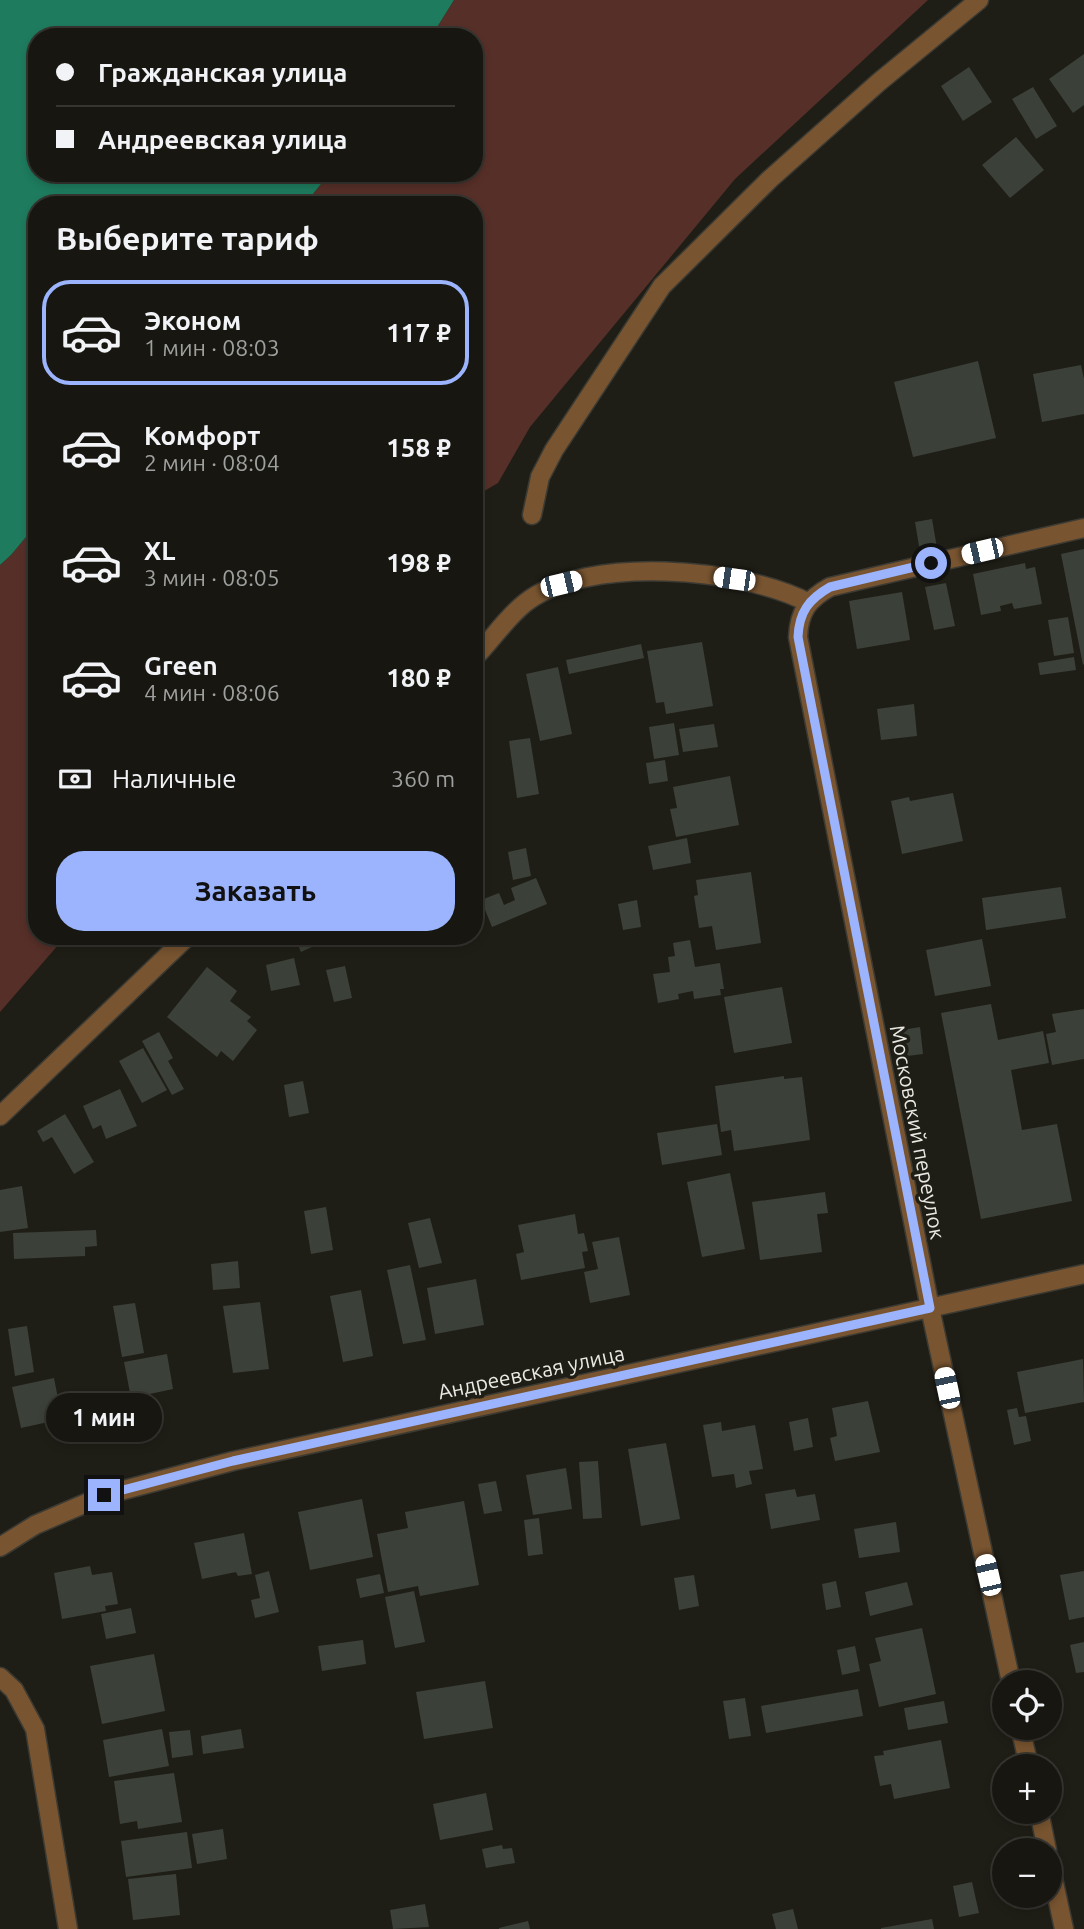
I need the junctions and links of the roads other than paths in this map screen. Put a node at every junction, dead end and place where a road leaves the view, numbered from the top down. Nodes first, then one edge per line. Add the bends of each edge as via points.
1 (979, 0) edge
2 (532, 515) dead end
3 (1084, 528) edge
4 (812, 599) junction
5 (483, 648) edge
6 (179, 945) edge
7 (0, 1116) edge
8 (1084, 1274) edge
9 (930, 1308) junction
10 (0, 1547) edge
11 (1008, 1670) edge
12 (0, 1677) edge
13 (1059, 1908) edge
14 (68, 1929) edge
15 (1064, 1929) edge

1 - 2 street via 780,170 662,286 554,450 540,477
3 - 4 street via 830,587
4 - 5 street via 756,583 698,574 656,571 594,576 561,584 525,603
4 - 9 street, Московский переулок via 799,621 798,637
6 - 7 street
8 - 9 street, Андреевская улица
9 - 10 street, Андреевская улица via 233,1461 104,1495 35,1525
9 - 11 street, Московский переулок
12 - 14 street via 14,1690 35,1729
13 - 15 street

